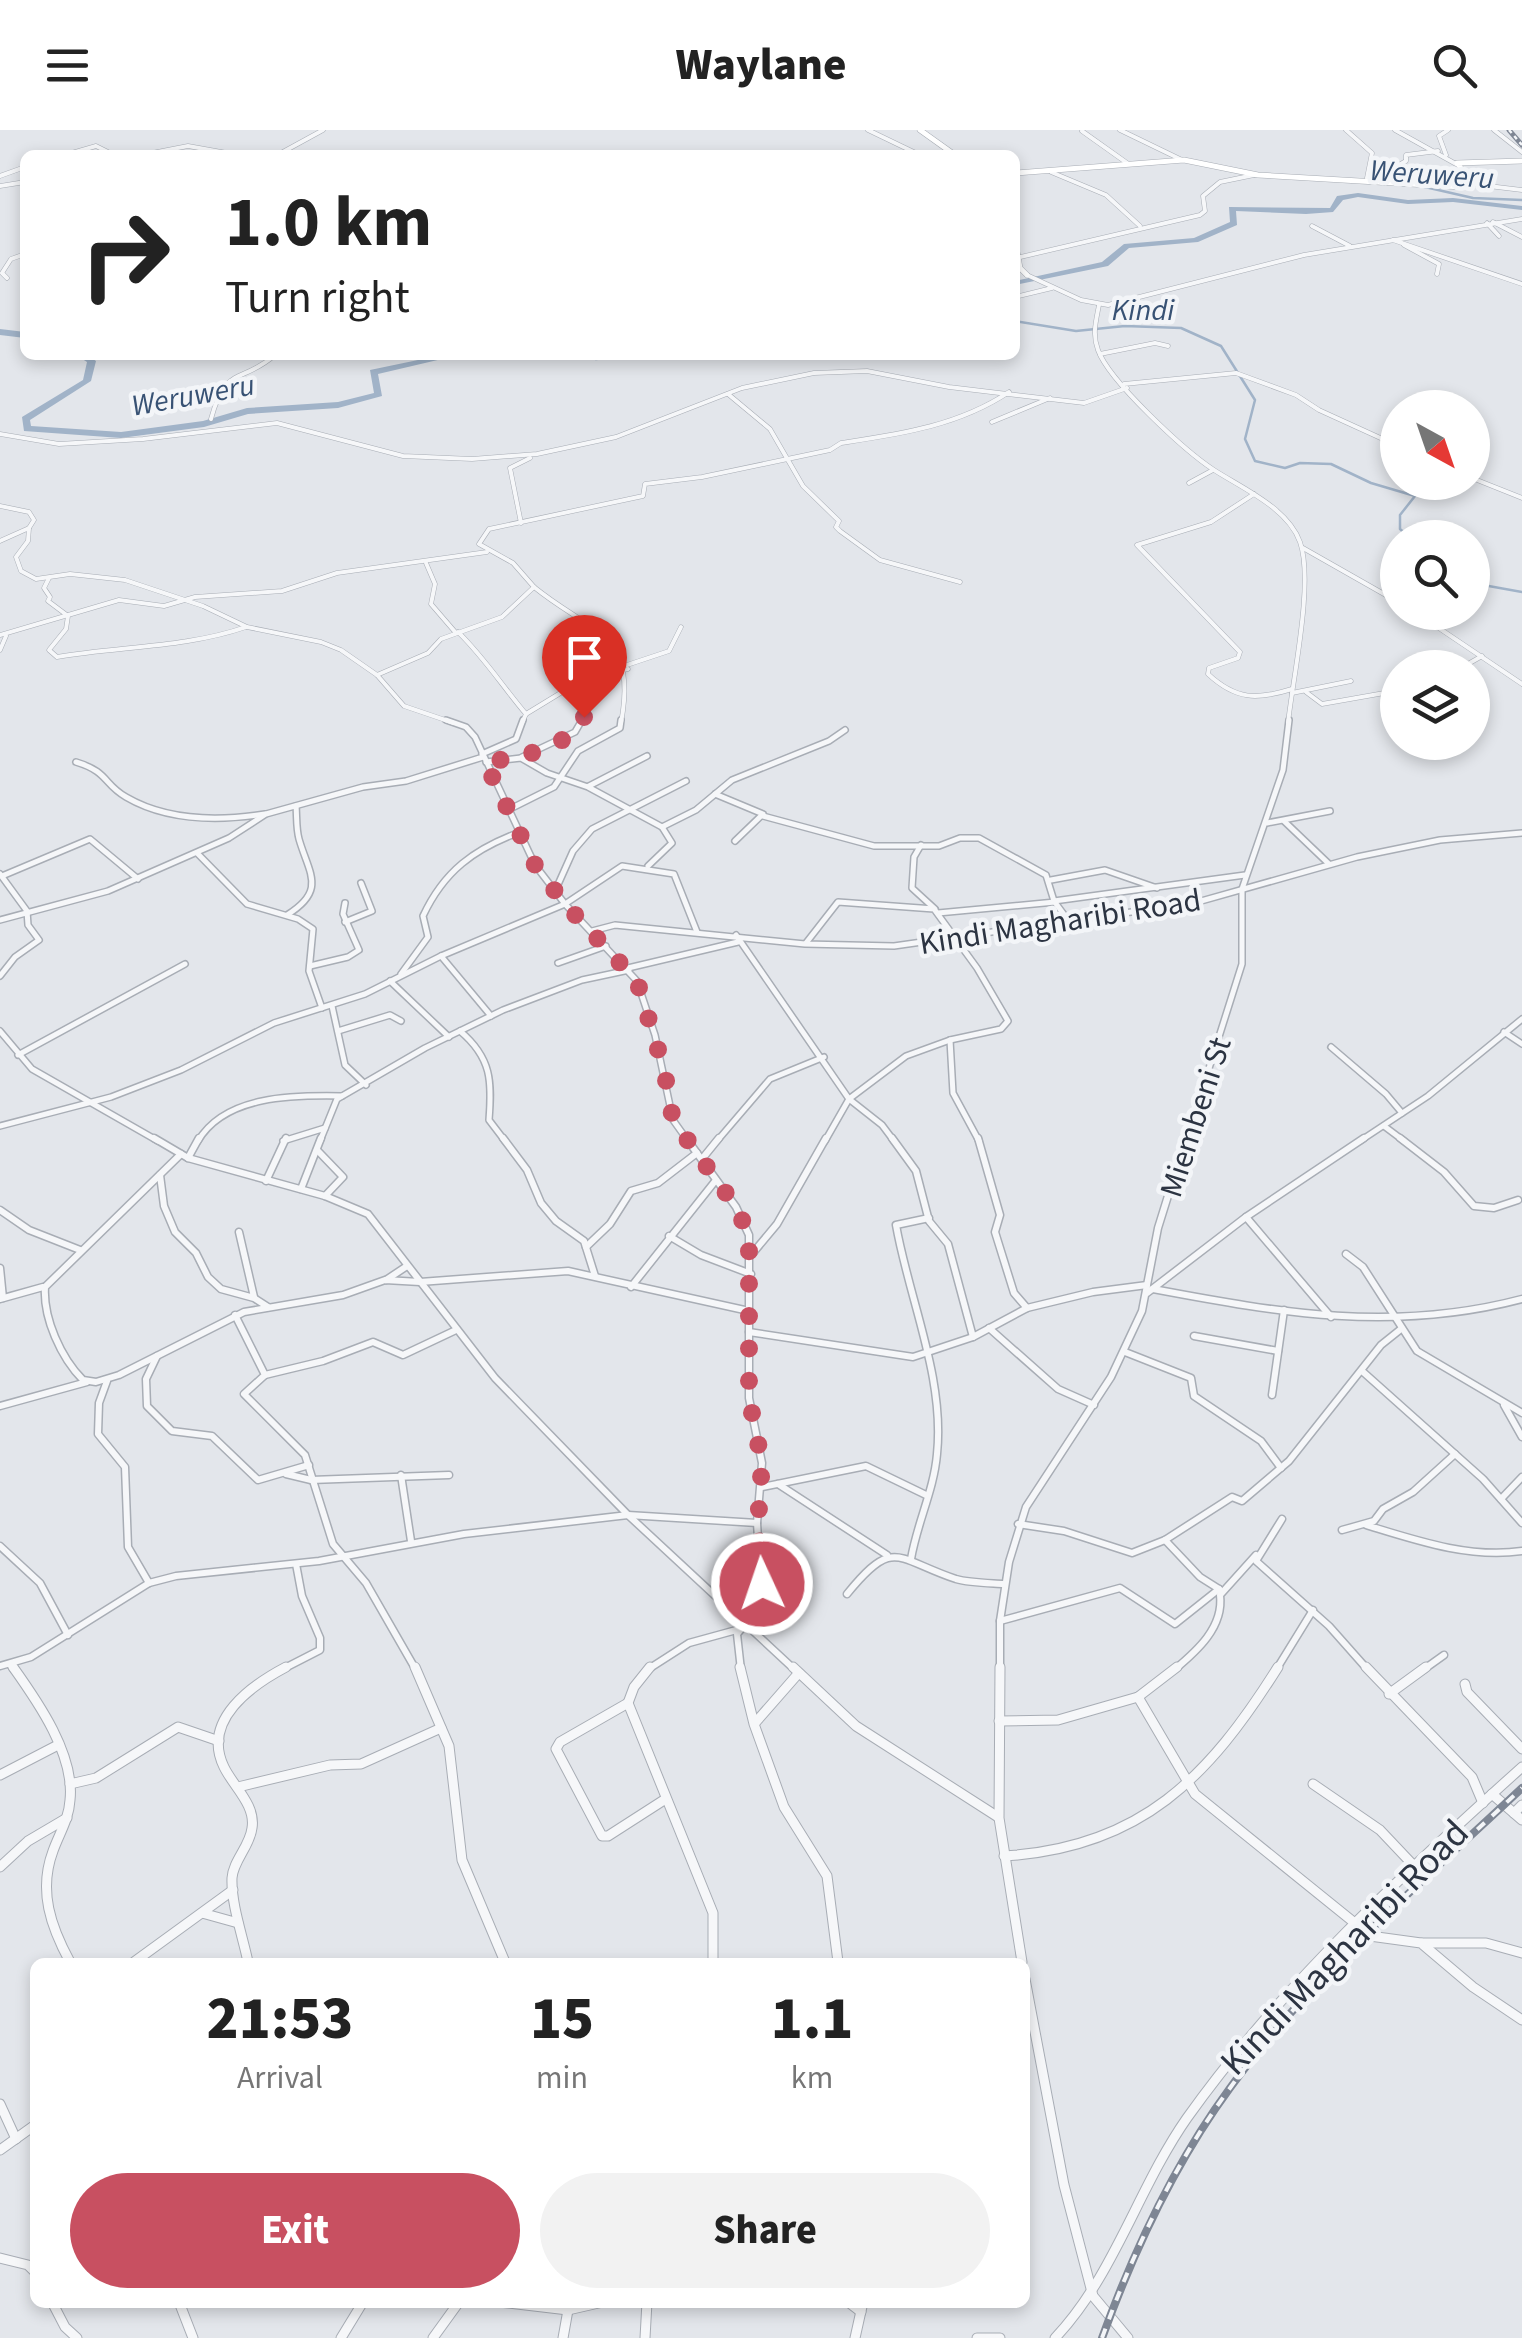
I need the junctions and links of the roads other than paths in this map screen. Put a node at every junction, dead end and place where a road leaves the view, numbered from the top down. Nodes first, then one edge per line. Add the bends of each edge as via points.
1 (323, 130) edge
2 (868, 130) edge
3 (920, 130) edge
4 (1082, 130) edge
5 (1120, 130) edge
6 (1346, 130) edge
7 (1395, 130) edge
8 (1412, 130) edge
9 (1448, 130) edge
10 (1494, 130) edge
11 (1402, 134) junction
12 (168, 150) edge
13 (210, 150) edge
14 (286, 150) edge
15 (910, 150) edge
16 (947, 150) edge
17 (1438, 151) junction
18 (1522, 152) edge
19 (1446, 156) junction
20 (1184, 160) junction
21 (1522, 162) edge
22 (1456, 164) junction
23 (1133, 165) junction
24 (1051, 172) junction
25 (1020, 173) edge
26 (1258, 175) junction
27 (1371, 179) junction
28 (1472, 184) junction
29 (1522, 190) edge
30 (1522, 219) edge
31 (1489, 222) junction
32 (1140, 226) junction
33 (1312, 226) dead end
34 (1499, 236) dead end
35 (1522, 236) edge
36 (1392, 239) junction
37 (1404, 244) junction
38 (1352, 246) junction
39 (20, 256) edge
40 (1020, 257) edge
41 (3, 259) dead end
42 (11, 259) junction
43 (1020, 263) edge
44 (1028, 274) joint
45 (1437, 274) dead end
46 (8, 278) dead end
47 (1522, 284) edge
48 (1053, 288) junction
49 (1020, 296) edge
50 (1098, 305) junction
51 (1168, 346) dead end
52 (1099, 354) junction
53 (270, 360) edge
54 (1125, 386) junction
55 (1010, 391) junction
56 (727, 394) junction
57 (1052, 397) junction
58 (211, 419) dead end
59 (992, 422) dead end
60 (0, 434) edge
61 (1380, 438) edge
62 (537, 454) junction
63 (785, 457) junction
64 (1213, 470) junction
65 (1189, 483) dead end
66 (1490, 485) edge
67 (1255, 494) junction
68 (1522, 498) edge
69 (0, 506) edge
70 (522, 523) junction
71 (29, 528) junction
72 (0, 541) edge
73 (1303, 548) junction
74 (489, 552) junction
75 (426, 563) junction
76 (50, 577) junction
77 (960, 582) dead end
78 (534, 587) junction
79 (1380, 592) edge
80 (186, 600) junction
81 (68, 616) junction
82 (247, 627) junction
83 (681, 628) dead end
84 (1443, 630) edge
85 (11, 632) junction
86 (457, 632) junction
87 (0, 635) edge
88 (0, 650) edge
89 (1473, 650) edge
90 (1490, 662) edge
91 (627, 667) junction
92 (377, 675) junction
93 (1351, 681) dead end
94 (1522, 684) edge
95 (1292, 691) junction
96 (1306, 692) junction
97 (1380, 693) edge
98 (526, 714) junction
99 (584, 717) dead end
100 (845, 730) dead end
101 (647, 756) dead end
102 (483, 758) junction
103 (521, 758) junction
104 (76, 762) dead end
105 (562, 778) junction
106 (686, 781) dead end
107 (588, 786) junction
108 (715, 794) junction
109 (296, 806) junction
110 (510, 809) junction
111 (1330, 811) dead end
112 (629, 812) junction
113 (266, 814) junction
114 (763, 816) junction
115 (1284, 820) junction
116 (1266, 823) junction
117 (662, 827) junction
118 (520, 832) junction
119 (1522, 832) edge
120 (735, 840) dead end
121 (922, 845) junction
122 (197, 853) junction
123 (1330, 864) junction
124 (647, 866) junction
125 (1, 875) edge
126 (1245, 875) junction
127 (138, 879) junction
128 (1050, 880) junction
129 (361, 883) dead end
130 (556, 889) junction
131 (1158, 889) junction
132 (1242, 889) junction
133 (1054, 901) junction
134 (345, 903) dead end
135 (565, 904) junction
136 (27, 911) junction
137 (937, 912) junction
138 (288, 914) junction
139 (0, 920) edge
140 (1068, 920) junction
141 (345, 922) junction
142 (592, 931) junction
143 (697, 932) junction
144 (737, 939) junction
145 (954, 939) junction
146 (805, 944) junction
147 (606, 946) junction
148 (441, 956) junction
149 (558, 963) dead end
150 (186, 964) dead end
151 (310, 966) junction
152 (629, 969) junction
153 (0, 976) edge
154 (400, 976) junction
155 (390, 981) junction
156 (332, 1006) junction
157 (322, 1008) junction
158 (492, 1016) junction
159 (1522, 1019) edge
160 (400, 1021) dead end
161 (338, 1030) junction
162 (0, 1031) edge
163 (460, 1031) junction
164 (1504, 1032) junction
165 (448, 1036) junction
166 (950, 1040) junction
167 (1522, 1044) edge
168 (1331, 1047) dead end
169 (18, 1055) junction
170 (824, 1057) junction
171 (366, 1085) junction
172 (342, 1096) junction
173 (849, 1099) junction
174 (90, 1102) junction
175 (1402, 1113) junction
176 (0, 1126) edge
177 (1384, 1126) junction
178 (325, 1128) junction
179 (316, 1150) junction
180 (185, 1156) junction
181 (700, 1156) junction
182 (160, 1174) junction
183 (716, 1180) junction
184 (266, 1181) junction
185 (301, 1189) junction
186 (326, 1196) junction
187 (1518, 1200) dead end
188 (0, 1210) edge
189 (1246, 1217) junction
190 (929, 1218) junction
191 (239, 1232) dead end
192 (669, 1236) junction
193 (586, 1247) junction
194 (80, 1250) junction
195 (752, 1254) junction
196 (1346, 1254) dead end
197 (407, 1266) junction
198 (0, 1268) edge
199 (751, 1274) junction
200 (596, 1278) junction
201 (385, 1280) junction
202 (420, 1282) junction
203 (45, 1287) junction
204 (631, 1287) junction
205 (1148, 1289) junction
206 (250, 1297) junction
207 (2, 1298) edge
208 (1522, 1300) edge
209 (269, 1308) junction
210 (1027, 1308) junction
211 (749, 1310) junction
212 (1284, 1310) junction
213 (240, 1314) junction
214 (1332, 1318) junction
215 (1399, 1325) junction
216 (989, 1328) junction
217 (456, 1330) junction
218 (748, 1332) junction
219 (1194, 1336) dead end
220 (973, 1337) junction
221 (1278, 1351) junction
222 (1125, 1352) junction
223 (926, 1353) junction
224 (158, 1355) junction
225 (1362, 1371) junction
226 (265, 1375) junction
227 (108, 1380) junction
228 (88, 1381) junction
229 (1272, 1396) dead end
230 (1094, 1404) junction
231 (1504, 1404) junction
232 (0, 1406) edge
233 (1522, 1413) edge
234 (1522, 1437) edge
235 (1456, 1454) junction
236 (308, 1465) junction
237 (1281, 1468) junction
238 (284, 1474) junction
239 (401, 1475) junction
240 (449, 1476) dead end
241 (1522, 1477) edge
242 (310, 1480) junction
243 (778, 1484) junction
244 (762, 1487) junction
245 (926, 1495) junction
246 (1501, 1499) junction
247 (628, 1516) junction
248 (1282, 1519) dead end
249 (758, 1523) junction
250 (1522, 1523) edge
251 (1018, 1524) junction
252 (1366, 1525) junction
253 (1342, 1530) dead end
254 (1165, 1540) junction
255 (411, 1541) junction
256 (0, 1546) edge
257 (1522, 1551) edge
258 (1258, 1554) junction
259 (342, 1556) junction
260 (888, 1556) junction
261 (910, 1559) junction
262 (296, 1564) junction
263 (149, 1582) junction
264 (1004, 1584) junction
265 (1221, 1590) junction
266 (847, 1594) dead end
267 (1312, 1610) junction
268 (1000, 1621) junction
269 (746, 1626) junction
270 (68, 1635) junction
271 (1444, 1655) dead end
272 (5, 1665) edge
273 (797, 1676) junction
274 (1466, 1684) dead end
275 (1388, 1694) junction
276 (1138, 1697) junction
277 (628, 1703) junction
278 (999, 1721) junction
279 (754, 1724) junction
280 (441, 1728) junction
281 (219, 1741) junction
282 (58, 1746) junction
283 (1522, 1750) edge
284 (1522, 1767) edge
285 (0, 1775) edge
286 (70, 1784) junction
287 (1313, 1784) dead end
288 (1188, 1786) junction
289 (238, 1787) junction
290 (1492, 1794) junction
291 (664, 1800) junction
292 (1483, 1802) junction
293 (1522, 1805) edge
294 (1518, 1816) edge
295 (68, 1818) junction
296 (998, 1818) junction
297 (1004, 1856) junction
298 (0, 1867) edge
299 (1415, 1867) junction
300 (234, 1890) junction
301 (200, 1913) junction
302 (238, 1923) junction
303 (1356, 1924) junction
304 (1347, 1933) junction
305 (1421, 1943) junction
306 (1522, 1953) edge
307 (68, 1958) edge
308 (139, 1958) edge
309 (247, 1958) edge
310 (503, 1958) edge
311 (713, 1958) edge
312 (837, 1958) edge
313 (1021, 1958) edge
314 (1030, 2011) edge
315 (1522, 2020) edge
316 (0, 2104) edge
317 (30, 2128) edge
318 (16, 2139) junction
319 (0, 2150) edge
320 (0, 2258) edge
321 (30, 2267) edge
322 (1093, 2296) junction
323 (55, 2308) edge
324 (181, 2308) edge
325 (360, 2308) edge
326 (455, 2308) edge
327 (551, 2308) edge
328 (577, 2308) edge
329 (646, 2308) edge
330 (862, 2308) edge
331 (568, 2310) junction
332 (77, 2338) edge
333 (194, 2338) edge
334 (342, 2338) edge
335 (433, 2338) edge
336 (563, 2338) edge
337 (645, 2338) edge
338 (855, 2338) edge
339 (977, 2338) edge
340 (1000, 2338) edge
341 (1055, 2338) edge
342 (1128, 2338) edge

1 - 14 street
2 - 15 street
3 - 16 street
4 - 23 street via 1102,140 1116,160
5 - 20 street
6 - 27 street via 1372,153
7 - 11 street
8 - 11 street
9 - 19 street via 1439,135
10 - 18 street
11 - 17 street
12 - 13 street
17 - 19 street
17 - 27 street via 1406,155
19 - 22 street
20 - 23 street
20 - 26 street
21 - 22 street
22 - 28 street
23 - 24 street
24 - 25 street
24 - 32 street via 1108,197
26 - 27 street
26 - 32 street via 1215,184 1203,196 1200,215
27 - 28 street
28 - 29 street
30 - 31 street
31 - 34 street
31 - 35 street
31 - 36 street
32 - 40 street
33 - 38 street
36 - 37 street
36 - 38 street
37 - 45 street via 1439,264
37 - 47 street
38 - 50 street
39 - 42 street
41 - 42 street
42 - 46 street via 2,272
43 - 44 street
44 - 48 street
48 - 49 street
48 - 50 street
50 - 52 street
51 - 52 street
52 - 54 street
53 - 58 street via 228,376
54 - 57 street via 1091,403
54 - 61 street via 1236,373
54 - 64 street via 1154,421
55 - 56 street via 849,370 777,378
55 - 57 street
55 - 63 street via 922,429
56 - 62 street via 626,434
56 - 63 street via 770,428
57 - 59 street
60 - 62 street via 59,444 277,422 406,456
62 - 70 street via 510,468
63 - 70 street via 646,484 643,496
63 - 77 street via 839,521 836,528 876,558
64 - 65 street
64 - 67 street
66 - 68 street
67 - 73 street
67 - 95 street via 1211,522 1137,545 1240,652 1209,668 1218,684 1252,700
69 - 71 street via 30,512
70 - 74 street via 489,529 479,542
71 - 72 street
71 - 76 street via 17,565 35,579
73 - 79 street
73 - 95 street, Miembeni St
74 - 75 street
74 - 78 street via 513,563
75 - 80 street via 337,573 282,591
75 - 86 street via 435,584 432,604
76 - 80 street via 110,577
76 - 81 street via 44,587 48,602
78 - 86 street via 502,617
78 - 91 street via 614,644
80 - 81 street via 160,606 118,600
80 - 82 street
81 - 82 street via 49,650 56,657 206,640
81 - 85 street
82 - 92 street via 322,642
83 - 91 street via 666,654
84 - 89 street
85 - 87 street
85 - 88 street
86 - 92 street
86 - 98 street
90 - 94 street
91 - 98 street via 585,678
91 - 105 street via 620,728 578,751
92 - 102 street via 404,706 466,727
93 - 96 street
95 - 96 street
95 - 116 street, Miembeni St via 1283,770
96 - 97 street via 1322,704
98 - 102 street via 516,738
99 - 103 street via 575,732
100 - 108 street via 739,776
101 - 107 street
102 - 103 street
102 - 109 street
102 - 110 street
103 - 105 street
104 - 113 street via 98,769 123,796 151,808 222,821
105 - 107 street
105 - 110 street
106 - 112 street
107 - 112 street
108 - 114 street
108 - 117 street
109 - 113 street
109 - 138 street via 312,892
110 - 118 street
111 - 115 street
112 - 117 street
112 - 130 street via 586,834
113 - 122 street
114 - 120 street
114 - 121 street via 874,846
115 - 116 street
115 - 123 street
116 - 126 street, Miembeni St
117 - 124 street via 672,843
118 - 130 street
118 - 154 street via 474,849 448,871 423,916 428,937
119 - 123 street, Kindi Magharibi Road via 1440,840
121 - 128 street via 979,838
121 - 137 street via 914,857 912,888
122 - 127 street
122 - 138 street via 248,904
123 - 132 street, Kindi Magharibi Road
124 - 135 street via 622,866
124 - 143 street via 676,877
125 - 127 street via 92,839
125 - 136 street
126 - 131 street
126 - 132 street, Miembeni St
127 - 136 street
128 - 131 street via 1105,870
128 - 133 street
129 - 141 street via 372,911
130 - 135 street
131 - 133 street
132 - 140 street, Kindi Magharibi Road via 1194,903
132 - 205 street, Miembeni St via 1242,964 1158,1228
133 - 137 street
133 - 140 street
134 - 141 street
135 - 142 street
135 - 148 street
136 - 139 street
136 - 153 street via 38,942
137 - 145 street
137 - 146 street via 838,902
138 - 151 street via 313,929
140 - 145 street, Kindi Magharibi Road
141 - 151 street via 357,952
142 - 143 street, Kindi Magharibi Road via 615,925
142 - 147 street
143 - 144 street, Kindi Magharibi Road
144 - 146 street, Kindi Magharibi Road
144 - 152 street
144 - 170 street
145 - 146 street, Kindi Magharibi Road via 875,947
145 - 166 street via 1008,1021
147 - 149 street
147 - 152 street
148 - 154 street
148 - 158 street
150 - 169 street
151 - 157 street
152 - 158 street
152 - 181 street via 647,1006 673,1120
154 - 155 street
155 - 156 street
155 - 165 street
156 - 157 street
156 - 161 street
157 - 174 street via 274,1023 164,1078
158 - 163 street
159 - 164 street
160 - 161 street via 390,1015
161 - 171 street via 348,1070
162 - 169 street
163 - 165 street
163 - 193 street via 492,1079 488,1120 527,1170 542,1203
164 - 167 street
164 - 175 street
165 - 171 street
166 - 173 street via 906,1056
166 - 210 street via 953,1093 978,1138 1000,1215 995,1232 1014,1293
168 - 175 street
169 - 174 street
170 - 173 street
170 - 181 street via 770,1078
171 - 172 street
172 - 178 street via 331,1106
172 - 180 street via 293,1097 223,1114
173 - 190 street via 902,1148 922,1184
173 - 195 street via 777,1224
174 - 176 street
174 - 180 street
175 - 177 street
177 - 187 street via 1444,1172 1474,1206
177 - 189 street
178 - 179 street
178 - 184 street via 284,1139
179 - 185 street
179 - 186 street via 342,1176
180 - 182 street
180 - 184 street
181 - 183 street
181 - 193 street via 631,1191
182 - 194 street
182 - 206 street via 164,1206 179,1238 215,1284
183 - 192 street
183 - 195 street via 744,1222
184 - 185 street
185 - 186 street
186 - 197 street via 368,1214
188 - 194 street
189 - 205 street
189 - 214 street
190 - 220 street via 948,1244
190 - 223 street via 896,1225
191 - 206 street
192 - 199 street
192 - 204 street
193 - 200 street
194 - 203 street
195 - 199 street
196 - 215 street via 1363,1268
197 - 201 street
197 - 202 street
198 - 207 street
199 - 211 street
200 - 202 street via 554,1271
200 - 204 street
201 - 202 street
201 - 209 street
202 - 217 street
203 - 207 street
203 - 228 street via 43,1299 66,1359
204 - 211 street
205 - 210 street via 1092,1292
205 - 212 street
205 - 222 street, Miembeni St
206 - 209 street
206 - 213 street
208 - 215 street
209 - 213 street
210 - 216 street
211 - 218 street
212 - 214 street
212 - 221 street
213 - 224 street
213 - 226 street
214 - 215 street
215 - 225 street
215 - 231 street via 1418,1351
216 - 220 street
216 - 230 street via 1058,1388
217 - 226 street via 403,1355 373,1342
217 - 247 street
218 - 223 street via 907,1357
218 - 244 street
219 - 221 street
220 - 223 street
221 - 229 street
222 - 230 street, Miembeni St
222 - 237 street via 1191,1378 1194,1396 1262,1440
223 - 245 street via 938,1440
224 - 227 street
224 - 238 street via 145,1385 147,1406 158,1417 175,1432 212,1436 258,1480
225 - 235 street
225 - 237 street
226 - 236 street via 244,1394 302,1450
227 - 228 street
227 - 263 street via 98,1434 125,1467 126,1538
228 - 232 street
230 - 251 street, Miembeni St
231 - 233 street
231 - 234 street
235 - 246 street
235 - 252 street
236 - 238 street
236 - 242 street
237 - 254 street via 1244,1500 1232,1497
238 - 242 street
239 - 240 street
239 - 242 street
239 - 255 street
241 - 246 street
242 - 259 street
243 - 244 street
243 - 245 street via 866,1466
243 - 260 street
244 - 249 street
245 - 261 street
246 - 250 street
247 - 249 street
247 - 255 street
247 - 269 street
248 - 258 street
249 - 269 street via 762,1584
251 - 254 street via 1126,1552
251 - 264 street, Miembeni St
252 - 253 street
252 - 257 street via 1424,1543
254 - 265 street
255 - 259 street
256 - 270 street via 40,1583
258 - 265 street
258 - 267 street via 1260,1568
259 - 262 street
259 - 280 street via 384,1610
260 - 261 street
260 - 266 street via 870,1564
261 - 264 street via 958,1580
262 - 263 street
262 - 281 street via 320,1650 250,1686 227,1714
263 - 270 street
264 - 268 street, Miembeni St
265 - 268 street via 1174,1624 1120,1588
265 - 276 street via 1217,1627
267 - 275 street
267 - 288 street
268 - 278 street, Miembeni St
269 - 273 street
269 - 277 street via 700,1637 657,1662
269 - 279 street via 737,1654
270 - 272 street
271 - 275 street
272 - 282 street via 26,1685
273 - 279 street
273 - 296 street via 856,1726
274 - 283 street
275 - 292 street via 1464,1766
276 - 278 street via 1049,1722
276 - 288 street
277 - 291 street
277 - 291 street via 556,1750 602,1836
278 - 296 street, Miembeni St
279 - 312 street via 784,1807 827,1876
280 - 289 street via 361,1764
280 - 310 street via 454,1768 462,1860
281 - 286 street via 178,1727 96,1778
281 - 289 street via 222,1764
282 - 285 street
282 - 286 street
284 - 290 street, Kindi Magharibi Road
286 - 295 street
287 - 299 street via 1380,1830
288 - 297 street via 1086,1840
288 - 303 street
289 - 300 street via 253,1827 234,1867
290 - 292 street, Kindi Magharibi Road
290 - 294 street
291 - 311 street via 713,1914
292 - 299 street, Kindi Magharibi Road
293 - 294 street
295 - 298 street
295 - 307 street via 51,1856 44,1897
296 - 297 street, Miembeni St
297 - 313 street, Miembeni St
299 - 303 street, Kindi Magharibi Road
300 - 301 street
300 - 302 street
301 - 302 street
301 - 308 street
302 - 309 street
303 - 304 street, Kindi Magharibi Road
304 - 305 street
304 - 322 street, Kindi Magharibi Road via 1195,2107 1130,2214
305 - 306 street via 1479,1942
305 - 315 street
314 - 322 street
316 - 318 street
317 - 318 street
318 - 319 street
320 - 321 street
322 - 341 street, Kindi Magharibi Road
322 - 342 street
323 - 332 street
324 - 333 street
325 - 334 street
326 - 335 street
327 - 331 street
328 - 331 street
329 - 337 street
330 - 338 street
331 - 336 street
339 - 340 street

